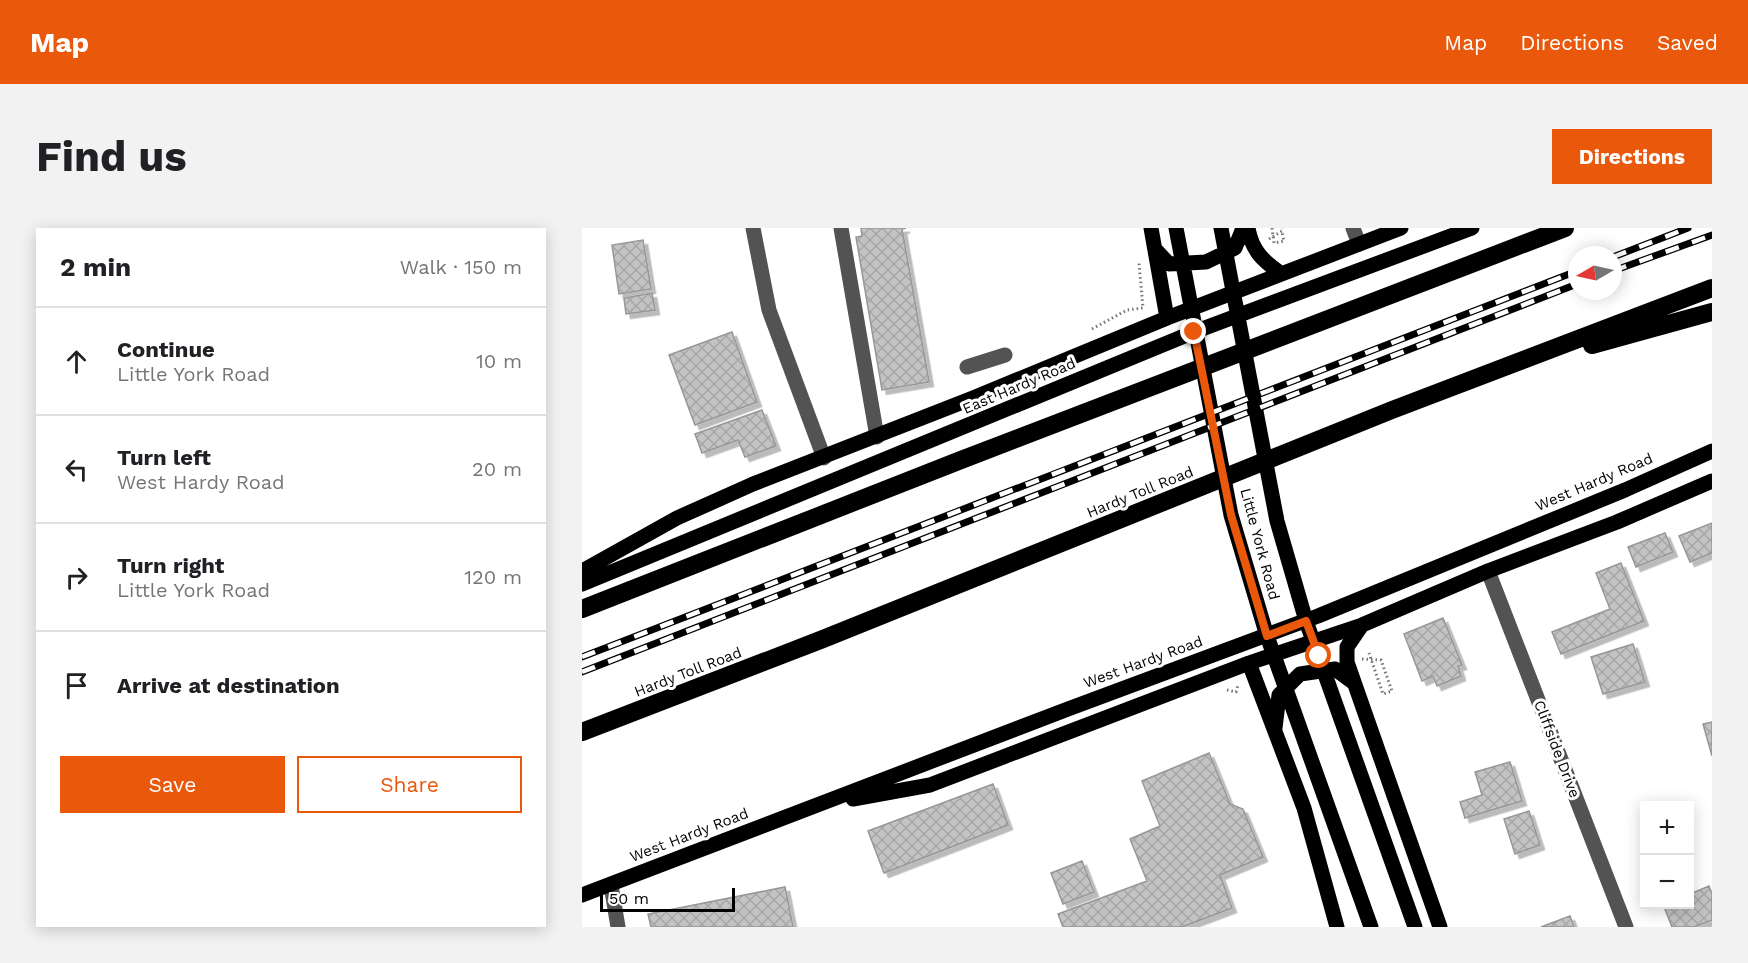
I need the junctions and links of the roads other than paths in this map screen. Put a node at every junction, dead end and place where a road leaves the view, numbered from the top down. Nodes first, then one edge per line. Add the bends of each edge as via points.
1 (753, 228) edge
2 (841, 228) edge
3 (1151, 228) edge
4 (1176, 228) edge
5 (1221, 228) edge
6 (1243, 228) edge
7 (1248, 228) edge
8 (1353, 228) edge
9 (1401, 228) edge
10 (1472, 228) edge
11 (1565, 228) edge
12 (1359, 244) junction
13 (1155, 249) junction
14 (1282, 274) junction
15 (1712, 288) edge
16 (1712, 312) edge
17 (1239, 315) junction
18 (1167, 318) junction
19 (1194, 332) junction
20 (1005, 356) dead end
21 (968, 367) dead end
22 (1480, 377) junction
23 (877, 437) junction
24 (1712, 450) edge
25 (824, 458) junction
26 (1712, 481) edge
27 (582, 571) edge
28 (1488, 571) junction
29 (582, 585) edge
30 (582, 609) edge
31 (1306, 621) junction
32 (1362, 625) junction
33 (1267, 636) junction
34 (1249, 663) junction
35 (1354, 683) junction
36 (582, 732) edge
37 (1275, 732) junction
38 (813, 806) junction
39 (611, 885) junction
40 (582, 896) edge
41 (618, 927) edge
42 (1337, 927) edge
43 (1371, 927) edge
44 (1415, 927) edge
45 (1440, 927) edge
46 (1626, 927) edge

1 - 25 street via 770,310
2 - 23 street
3 - 13 main road
4 - 19 main road, Little York Road
5 - 17 main road, Little York Road
6 - 13 main road via 1235,248 1206,262 1169,264
7 - 14 main road via 1251,245 1264,262
8 - 12 street
9 - 12 main road
10 - 17 main road, East Hardy Road
11 - 30 highway
12 - 14 main road
13 - 18 main road
14 - 18 main road
15 - 22 highway, Hardy Toll Road
16 - 22 highway
17 - 19 main road, East Hardy Road
17 - 31 main road, Little York Road via 1277,521
18 - 23 main road
19 - 29 main road, East Hardy Road
19 - 33 main road, Little York Road via 1231,515
20 - 21 street
22 - 36 highway, Hardy Toll Road
23 - 25 main road
24 - 31 main road, West Hardy Road via 1625,490
25 - 27 main road via 677,518
26 - 28 main road
28 - 32 main road
28 - 46 street, Cliffside Drive
31 - 33 main road, West Hardy Road
31 - 44 main road, Little York Road
32 - 34 main road
32 - 35 main road via 1347,647
33 - 38 main road, West Hardy Road
33 - 43 main road, Little York Road
34 - 37 main road
34 - 38 main road via 930,785
35 - 37 main road via 1335,669 1300,674 1279,695
35 - 45 main road
37 - 42 main road via 1304,808
38 - 39 main road, West Hardy Road
39 - 40 main road, West Hardy Road
39 - 41 street

